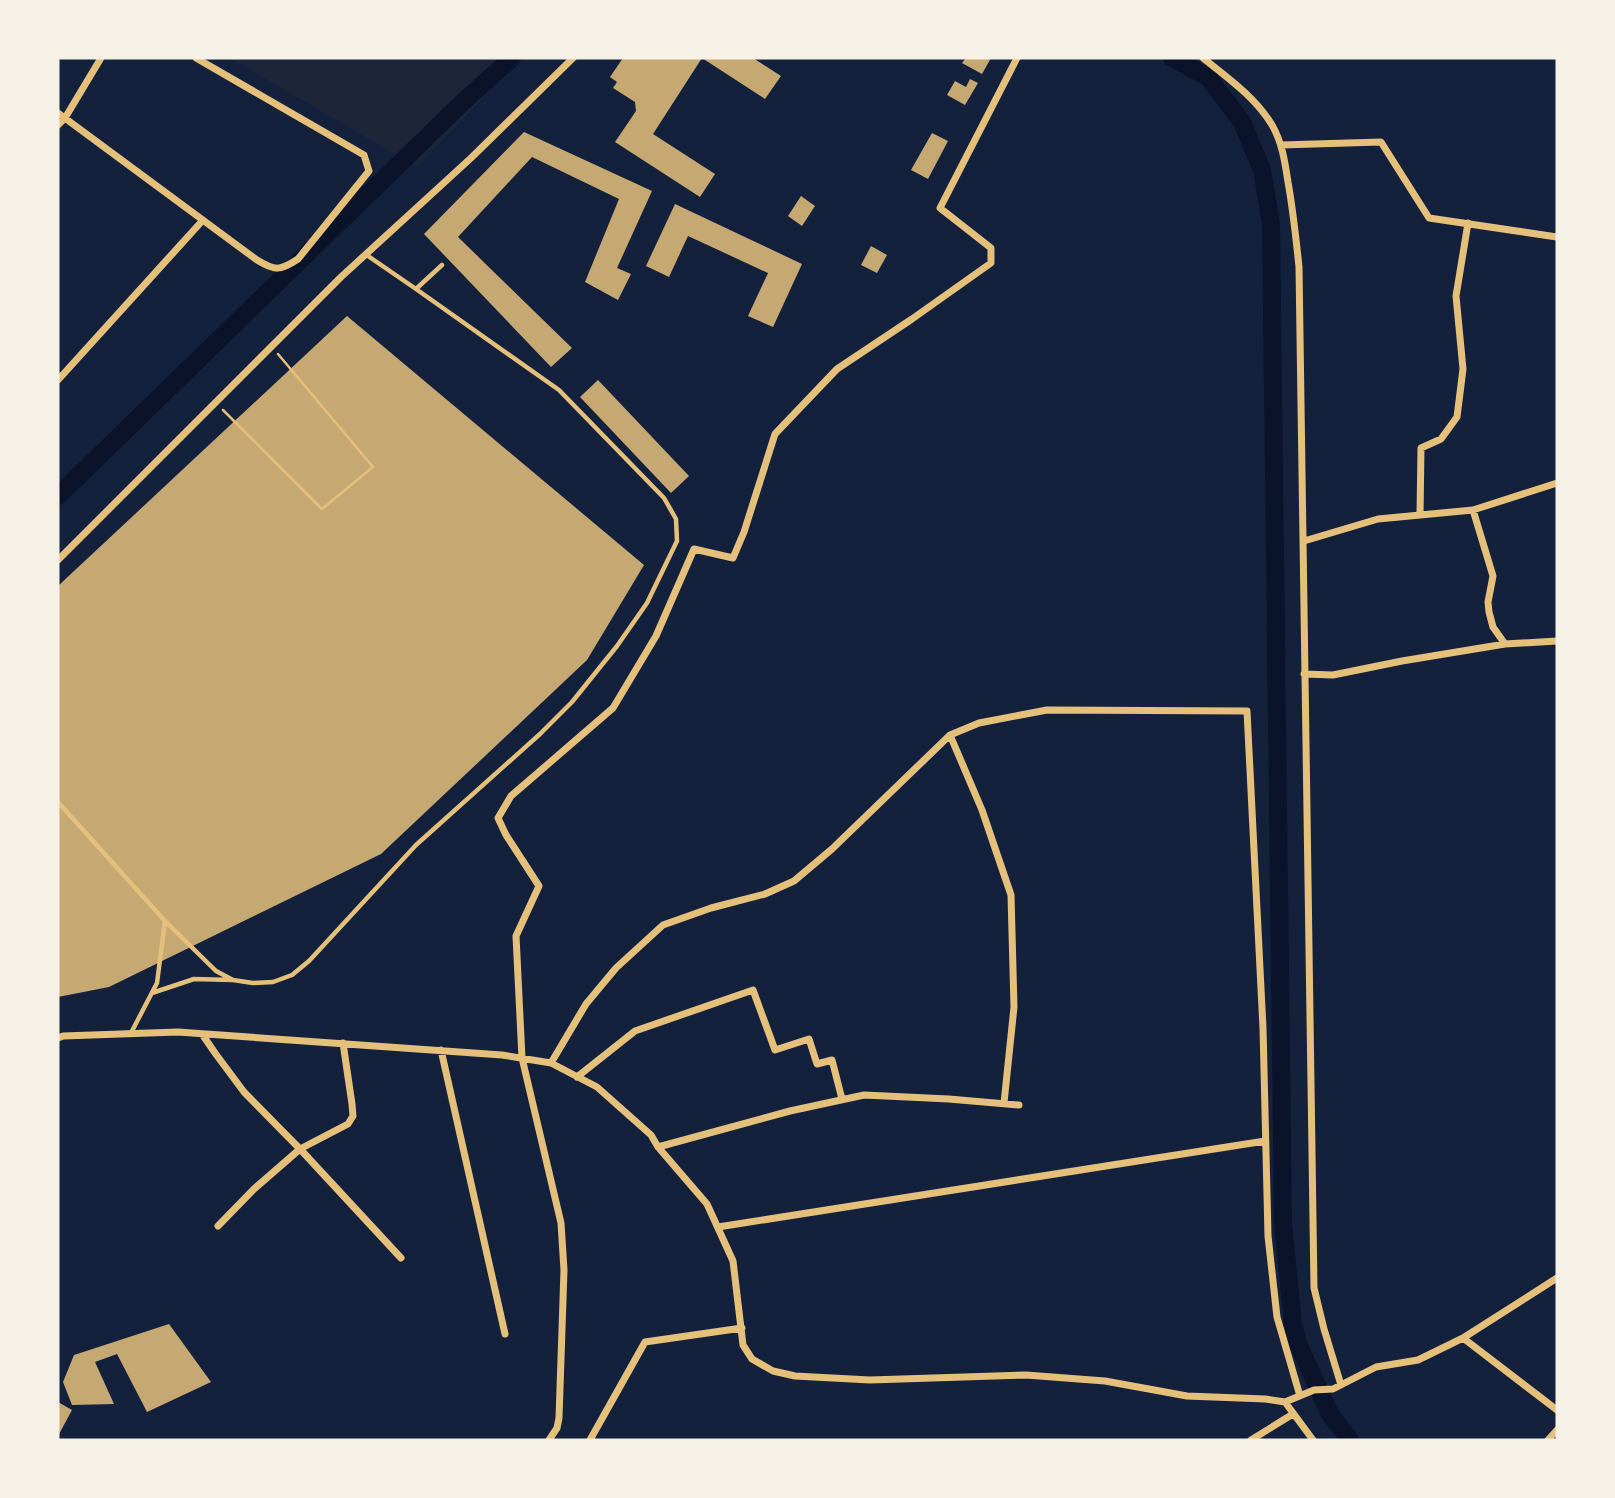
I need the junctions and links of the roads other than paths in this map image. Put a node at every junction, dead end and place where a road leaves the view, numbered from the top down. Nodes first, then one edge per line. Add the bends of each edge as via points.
1 (102, 58) edge
2 (196, 58) edge
3 (573, 58) edge
4 (1017, 58) edge
5 (1203, 58) edge
6 (61, 115) edge
7 (58, 125) edge
8 (1281, 145) junction
9 (203, 220) junction
10 (1468, 223) junction
11 (1557, 228) edge
12 (1555, 237) edge
13 (365, 254) junction
14 (442, 265) dead end
15 (416, 289) junction
16 (58, 380) edge
17 (1557, 483) edge
18 (1473, 510) junction
19 (1420, 515) junction
20 (1304, 541) junction
21 (58, 560) edge
22 (1557, 641) edge
23 (1505, 644) junction
24 (1304, 674) junction
25 (950, 735) junction
26 (58, 802) edge
27 (164, 921) junction
28 (233, 980) junction
29 (151, 994) junction
30 (131, 1034) junction
31 (202, 1034) junction
32 (58, 1038) edge
33 (343, 1044) junction
34 (441, 1050) junction
35 (522, 1058) junction
36 (551, 1063) junction
37 (577, 1077) junction
38 (842, 1099) junction
39 (1004, 1103) junction
40 (1019, 1105) dead end
41 (1265, 1141) junction
42 (658, 1147) junction
43 (300, 1149) junction
44 (218, 1226) dead end
45 (718, 1227) junction
46 (401, 1258) dead end
47 (1557, 1278) edge
48 (741, 1328) junction
49 (505, 1334) dead end
50 (1463, 1338) junction
51 (1342, 1385) junction
52 (1300, 1396) junction
53 (1285, 1402) junction
54 (1557, 1410) edge
55 (1293, 1414) junction
56 (1557, 1430) edge
57 (549, 1440) edge
58 (590, 1440) edge
59 (1251, 1440) edge
60 (1313, 1440) edge
61 (1548, 1440) edge

1 - 6 street
2 - 9 street via 364,155 369,172 298,259 286,267 272,269
3 - 13 street
4 - 35 street via 940,208 991,248 990,263 837,369 775,434 733,558 694,549 656,636 613,708 511,796 498,818 539,886 516,936
5 - 8 street via 1255,102
6 - 7 street
6 - 9 street
8 - 10 street via 1381,142 1429,218
8 - 20 street via 1299,267
9 - 16 street
10 - 12 street
10 - 19 street via 1456,296 1463,369 1457,417 1441,439 1421,448
11 - 12 street
13 - 15 lane
13 - 21 street
14 - 15 lane
15 - 28 lane via 559,390 664,498 676,519 677,541 647,603 617,646 540,734 416,845 292,975 272,982
17 - 18 street
18 - 19 street
18 - 23 street via 1493,576 1489,612
19 - 20 street via 1378,519
20 - 24 street
22 - 23 street
23 - 24 street via 1334,675
24 - 51 street via 1314,1288
25 - 36 street via 794,881 663,925 616,968 586,1004
25 - 39 street via 1011,895 1014,1007
25 - 41 street via 979,723 1047,710 1247,711
26 - 27 lane
27 - 28 lane via 216,971
27 - 29 lane via 157,983
28 - 29 lane via 194,979
29 - 30 lane
30 - 31 street
30 - 32 street
31 - 33 street
31 - 43 street via 244,1093
33 - 34 street
33 - 43 street via 353,1116 348,1124
34 - 35 street
34 - 49 street
35 - 36 street
35 - 57 street via 561,1223 559,1418
36 - 37 street
37 - 38 street via 635,1031 753,990 775,1050 809,1039 817,1064 832,1060
37 - 42 street via 597,1087 651,1135
38 - 39 street via 864,1095
38 - 42 street
39 - 40 street
41 - 45 street
41 - 52 street via 1277,1317
42 - 45 street via 707,1204
43 - 44 street
43 - 46 street
45 - 48 street via 733,1261
47 - 50 street
48 - 53 street via 743,1345 752,1359 795,1376 870,1380 1026,1375 1105,1381 1187,1396
48 - 58 street via 645,1342
50 - 51 street via 1418,1360 1376,1367
50 - 54 street
51 - 52 street
52 - 53 street
53 - 55 street
55 - 59 street
55 - 60 street
56 - 61 street

